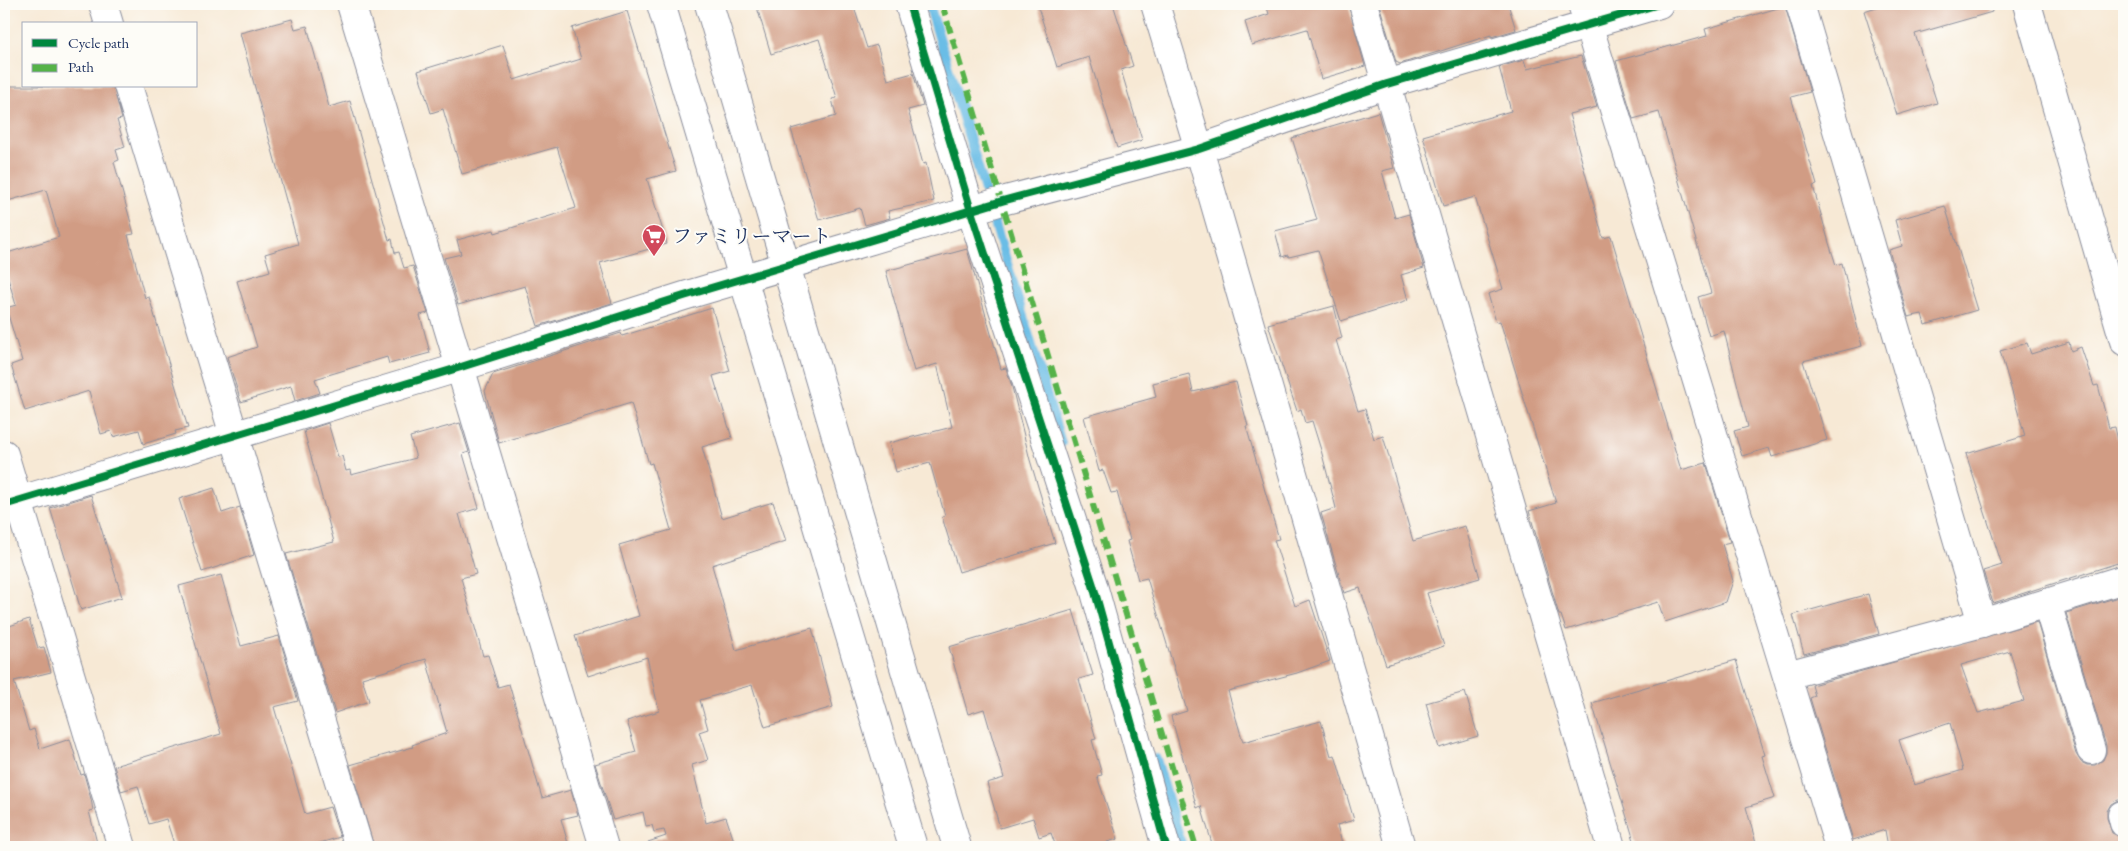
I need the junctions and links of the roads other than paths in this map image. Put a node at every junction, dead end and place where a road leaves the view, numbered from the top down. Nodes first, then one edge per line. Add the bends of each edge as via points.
1 (103, 4) edge
2 (351, 4) edge
3 (661, 4) edge
4 (709, 4) edge
5 (909, 4) edge
6 (1155, 4) edge
7 (1363, 4) edge
8 (1659, 4) edge
9 (1800, 4) edge
10 (2027, 4) edge
11 (1585, 14) edge
12 (108, 22) edge
13 (1387, 84) junction
14 (129, 88) edge
15 (1199, 150) junction
16 (982, 208) junction
17 (786, 266) junction
18 (742, 279) junction
19 (2124, 341) edge
20 (461, 367) junction
21 (235, 437) junction
22 (4, 454) edge
23 (11, 503) edge
24 (2124, 579) edge
25 (2047, 603) junction
26 (1982, 623) junction
27 (1787, 675) junction
28 (2091, 750) dead end
29 (122, 847) edge
30 (358, 847) edge
31 (604, 847) edge
32 (913, 847) edge
33 (956, 847) edge
34 (1166, 847) edge
35 (1401, 847) edge
36 (1610, 847) edge
37 (1840, 847) edge

1 - 12 street
2 - 20 street
3 - 18 street
4 - 17 street
5 - 16 street
6 - 15 street
7 - 13 street
8 - 11 street
9 - 26 street
10 - 19 street
11 - 13 street
11 - 27 street
13 - 15 street
13 - 36 street
14 - 21 street
15 - 16 street
15 - 35 street
16 - 17 street
16 - 34 street
17 - 18 street
17 - 33 street
18 - 20 street
18 - 32 street
20 - 21 street
20 - 31 street
21 - 23 street
21 - 30 street
22 - 23 street
23 - 29 street
24 - 25 street
25 - 26 street
25 - 28 street
26 - 27 street
27 - 37 street

